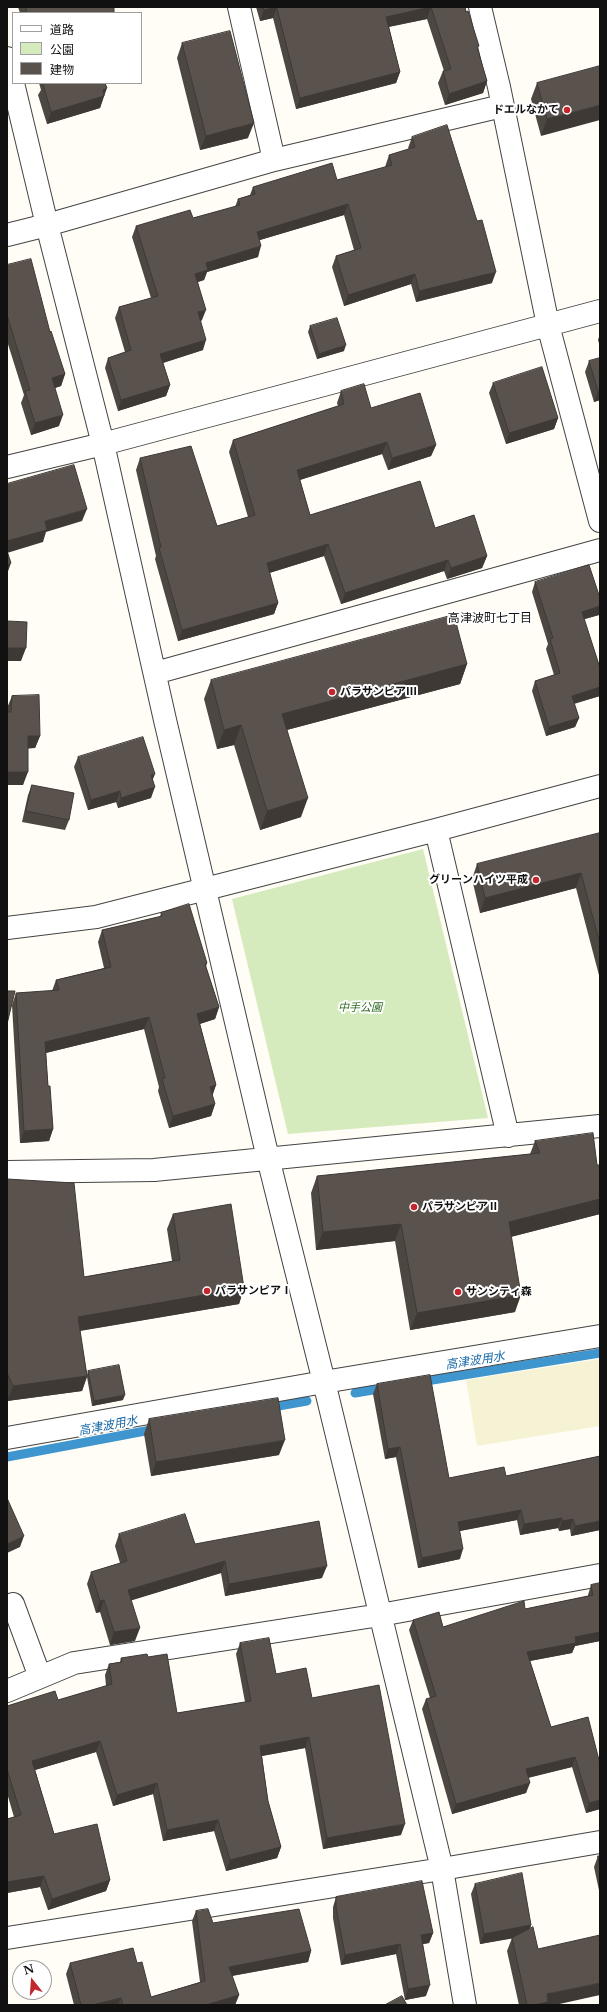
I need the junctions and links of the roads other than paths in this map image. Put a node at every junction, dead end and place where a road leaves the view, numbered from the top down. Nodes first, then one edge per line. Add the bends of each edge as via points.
1 (239, 7) edge
2 (480, 7) edge
3 (7, 58) edge
4 (12, 79) edge
5 (13, 84) edge
6 (502, 106) junction
7 (274, 160) junction
8 (47, 225) junction
9 (7, 235) edge
10 (600, 311) edge
11 (548, 325) junction
12 (103, 444) junction
13 (7, 467) edge
14 (600, 521) edge
15 (600, 550) edge
16 (155, 673) junction
17 (600, 786) edge
18 (436, 830) junction
19 (205, 888) junction
20 (7, 928) edge
21 (600, 1126) edge
22 (508, 1136) junction
23 (268, 1158) junction
24 (7, 1172) edge
25 (600, 1336) edge
26 (324, 1382) junction
27 (7, 1438) edge
28 (600, 1575) edge
29 (13, 1604) dead end
30 (380, 1615) junction
31 (40, 1677) junction
32 (7, 1691) edge
33 (600, 1842) edge
34 (442, 1869) junction
35 (7, 1938) edge
36 (465, 2005) edge

1 - 7 street
2 - 6 street
3 - 4 street
5 - 8 street
6 - 7 street
6 - 11 street
7 - 8 street
8 - 9 street
8 - 12 street
10 - 11 street
11 - 12 street
11 - 14 street
12 - 13 street
12 - 16 street
15 - 16 street
16 - 19 street
17 - 18 street
18 - 19 street
18 - 22 street
19 - 20 street via 96,917
19 - 23 street
21 - 22 street
22 - 23 street
23 - 24 street via 154,1170
23 - 26 street
25 - 26 street
26 - 27 street
26 - 30 street
28 - 30 street
29 - 31 street
30 - 31 street via 74,1663
30 - 34 street
31 - 32 street
33 - 34 street
34 - 35 street
34 - 36 street

